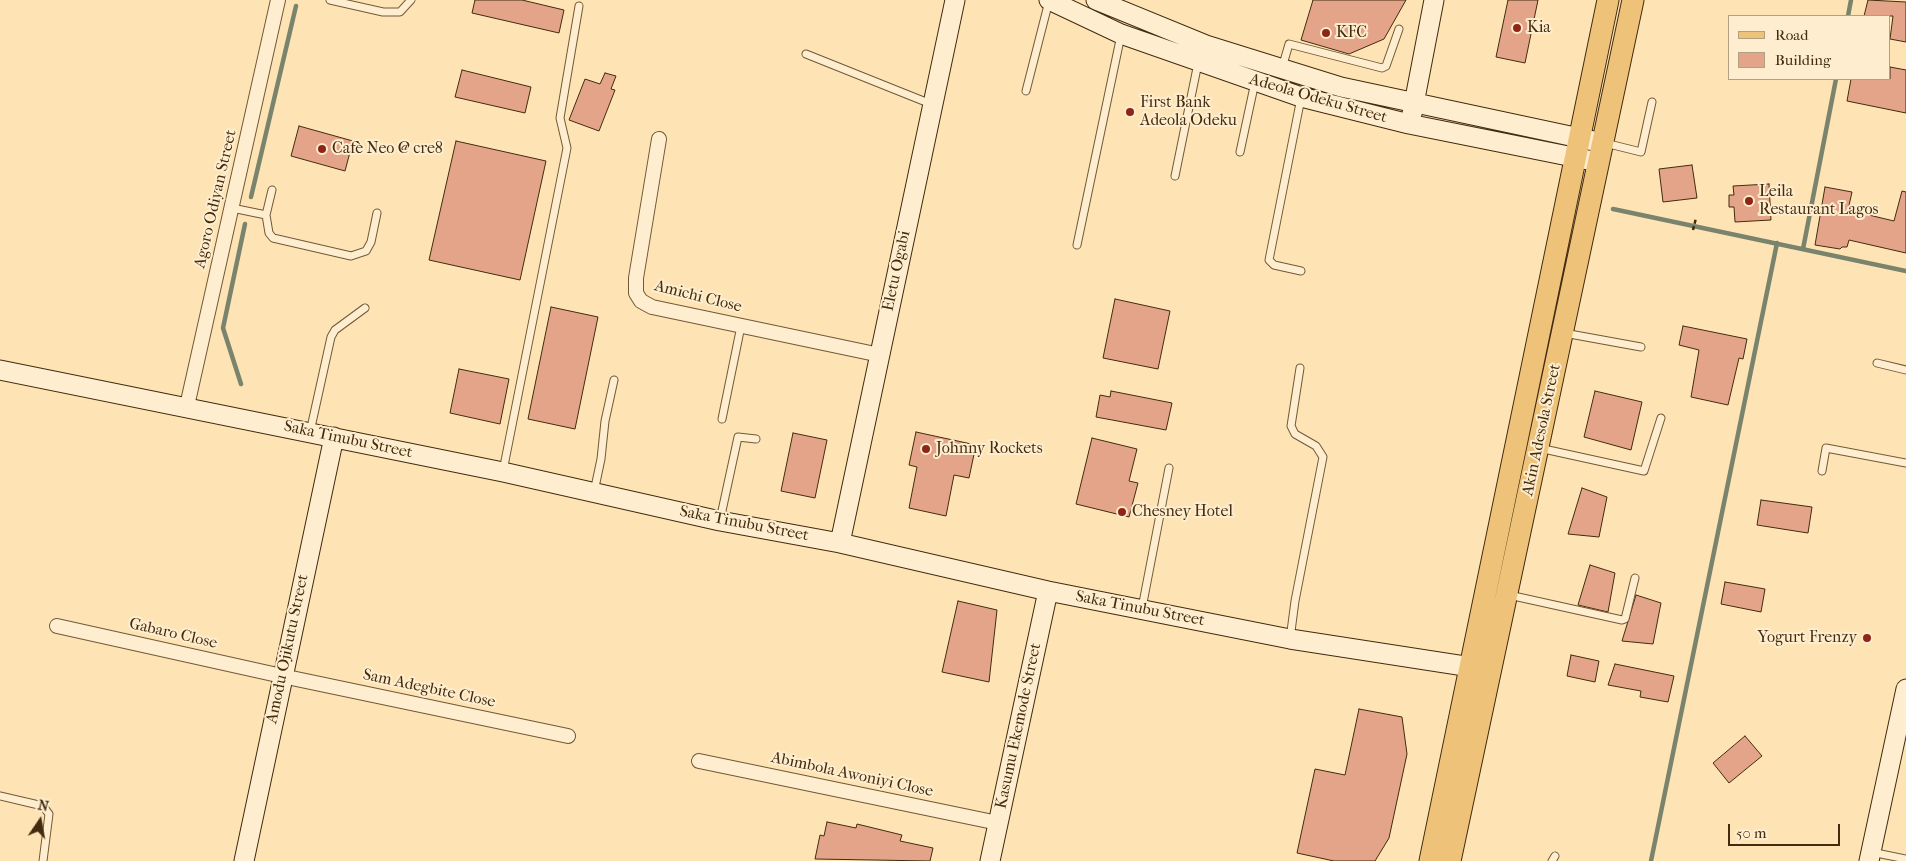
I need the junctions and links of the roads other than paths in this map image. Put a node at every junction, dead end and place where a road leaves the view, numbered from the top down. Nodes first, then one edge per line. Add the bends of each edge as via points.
1 (278, 0) edge
2 (330, 0) edge
3 (411, 0) edge
4 (955, 0) edge
5 (1049, 0) edge
6 (1096, 0) edge
7 (1434, 0) edge
8 (1608, 0) edge
9 (1633, 0) edge
10 (579, 6) dead end
11 (1399, 30) dead end
12 (1121, 34) junction
13 (806, 54) dead end
14 (1198, 63) junction
15 (1282, 70) junction
16 (1255, 82) junction
17 (1026, 92) dead end
18 (1301, 97) junction
19 (1652, 102) dead end
20 (1414, 103) junction
21 (933, 105) junction
22 (1410, 124) junction
23 (659, 139) dead end
24 (1576, 147) junction
25 (1240, 152) dead end
26 (1600, 152) junction
27 (1175, 176) dead end
28 (272, 190) dead end
29 (232, 208) junction
30 (377, 213) dead end
31 (266, 216) junction
32 (1077, 245) dead end
33 (1301, 271) dead end
34 (365, 308) dead end
35 (741, 326) junction
36 (1562, 332) junction
37 (1641, 347) dead end
38 (880, 354) junction
39 (1877, 363) dead end
40 (1300, 368) dead end
41 (0, 370) edge
42 (1906, 370) edge
43 (614, 380) dead end
44 (187, 406) junction
45 (1661, 418) dead end
46 (722, 419) dead end
47 (310, 432) junction
48 (334, 438) junction
49 (756, 439) dead end
50 (1539, 448) junction
51 (1906, 463) edge
52 (1170, 468) dead end
53 (1822, 471) dead end
54 (502, 472) junction
55 (594, 492) junction
56 (720, 521) junction
57 (840, 543) junction
58 (1636, 578) dead end
59 (1048, 591) junction
60 (1506, 594) junction
61 (1142, 609) junction
62 (56, 626) dead end
63 (1290, 639) junction
64 (1480, 668) junction
65 (282, 676) junction
66 (1906, 690) edge
67 (568, 736) dead end
68 (699, 761) dead end
69 (0, 796) edge
70 (998, 824) junction
71 (1870, 856) edge
72 (1906, 859) edge
73 (43, 861) edge
74 (244, 861) edge
75 (990, 861) edge
76 (1430, 861) edge
77 (1450, 861) edge

1 - 29 street, Agoro Odiyan Street
2 - 3 lane via 383,12 400,12
4 - 21 street, Eletu Ogabi
5 - 12 street, Adeola Odeku Street
5 - 17 lane
6 - 15 street, Adeola Odeku Street via 1206,45
7 - 20 street
8 - 24 main road, Akin Adesola Street
9 - 26 main road, Akin Adesola Street
10 - 54 lane via 560,118 568,148
11 - 15 lane via 1386,66 1382,68 1289,44
12 - 14 street, Adeola Odeku Street
12 - 32 lane
13 - 21 lane
14 - 16 street, Adeola Odeku Street
14 - 27 lane
15 - 20 street, Adeola Odeku Street
16 - 18 street, Adeola Odeku Street
16 - 25 lane
18 - 22 street, Adeola Odeku Street
18 - 33 lane via 1269,260 1274,265
19 - 26 lane via 1642,152
20 - 22 street
20 - 24 street, Adeola Odeku Street
21 - 38 street, Eletu Ogabi
22 - 24 street, Adeola Odeku Street
23 - 35 street, Amichi Close via 636,293 652,308
24 - 26 street, Adeola Odeku Street
24 - 64 main road, Akin Adesola Street
26 - 36 main road, Akin Adesola Street
28 - 31 lane
29 - 31 lane
29 - 44 street, Agoro Odiyan Street
30 - 31 lane via 366,251 350,256 273,238
34 - 47 lane via 334,330
35 - 38 street, Amichi Close
35 - 46 lane
36 - 37 lane
36 - 50 main road, Akin Adesola Street
38 - 57 street, Eletu Ogabi
39 - 42 lane
40 - 63 lane via 1291,426 1295,434 1316,446 1323,457
41 - 44 street, Saka Tinubu Street
43 - 55 lane
44 - 47 street, Saka Tinubu Street
45 - 50 lane via 1644,471
47 - 48 street, Saka Tinubu Street
48 - 54 street, Saka Tinubu Street
48 - 65 street, Amodu Ojikutu Street
49 - 56 lane via 738,437
50 - 60 main road, Akin Adesola Street
51 - 53 lane via 1826,448
52 - 61 lane
54 - 55 street, Saka Tinubu Street
55 - 56 street, Saka Tinubu Street
56 - 57 street, Saka Tinubu Street
57 - 59 street, Saka Tinubu Street
58 - 60 lane via 1625,619 1622,620
59 - 61 street, Saka Tinubu Street
59 - 70 street, Kasumu Ekemode Street
60 - 64 main road, Akin Adesola Street
61 - 63 street, Saka Tinubu Street
62 - 65 street, Gabaro Close
63 - 64 street, Saka Tinubu Street
64 - 76 main road, Akin Adesola Street
64 - 77 main road, Akin Adesola Street
65 - 67 street, Sam Adegbite Close
65 - 74 street, Amodu Ojikutu Street
66 - 71 street
68 - 70 street, Abimbola Awoniyi Close
69 - 73 lane via 43,806 49,814
70 - 75 street, Kasumu Ekemode Street
71 - 72 lane

